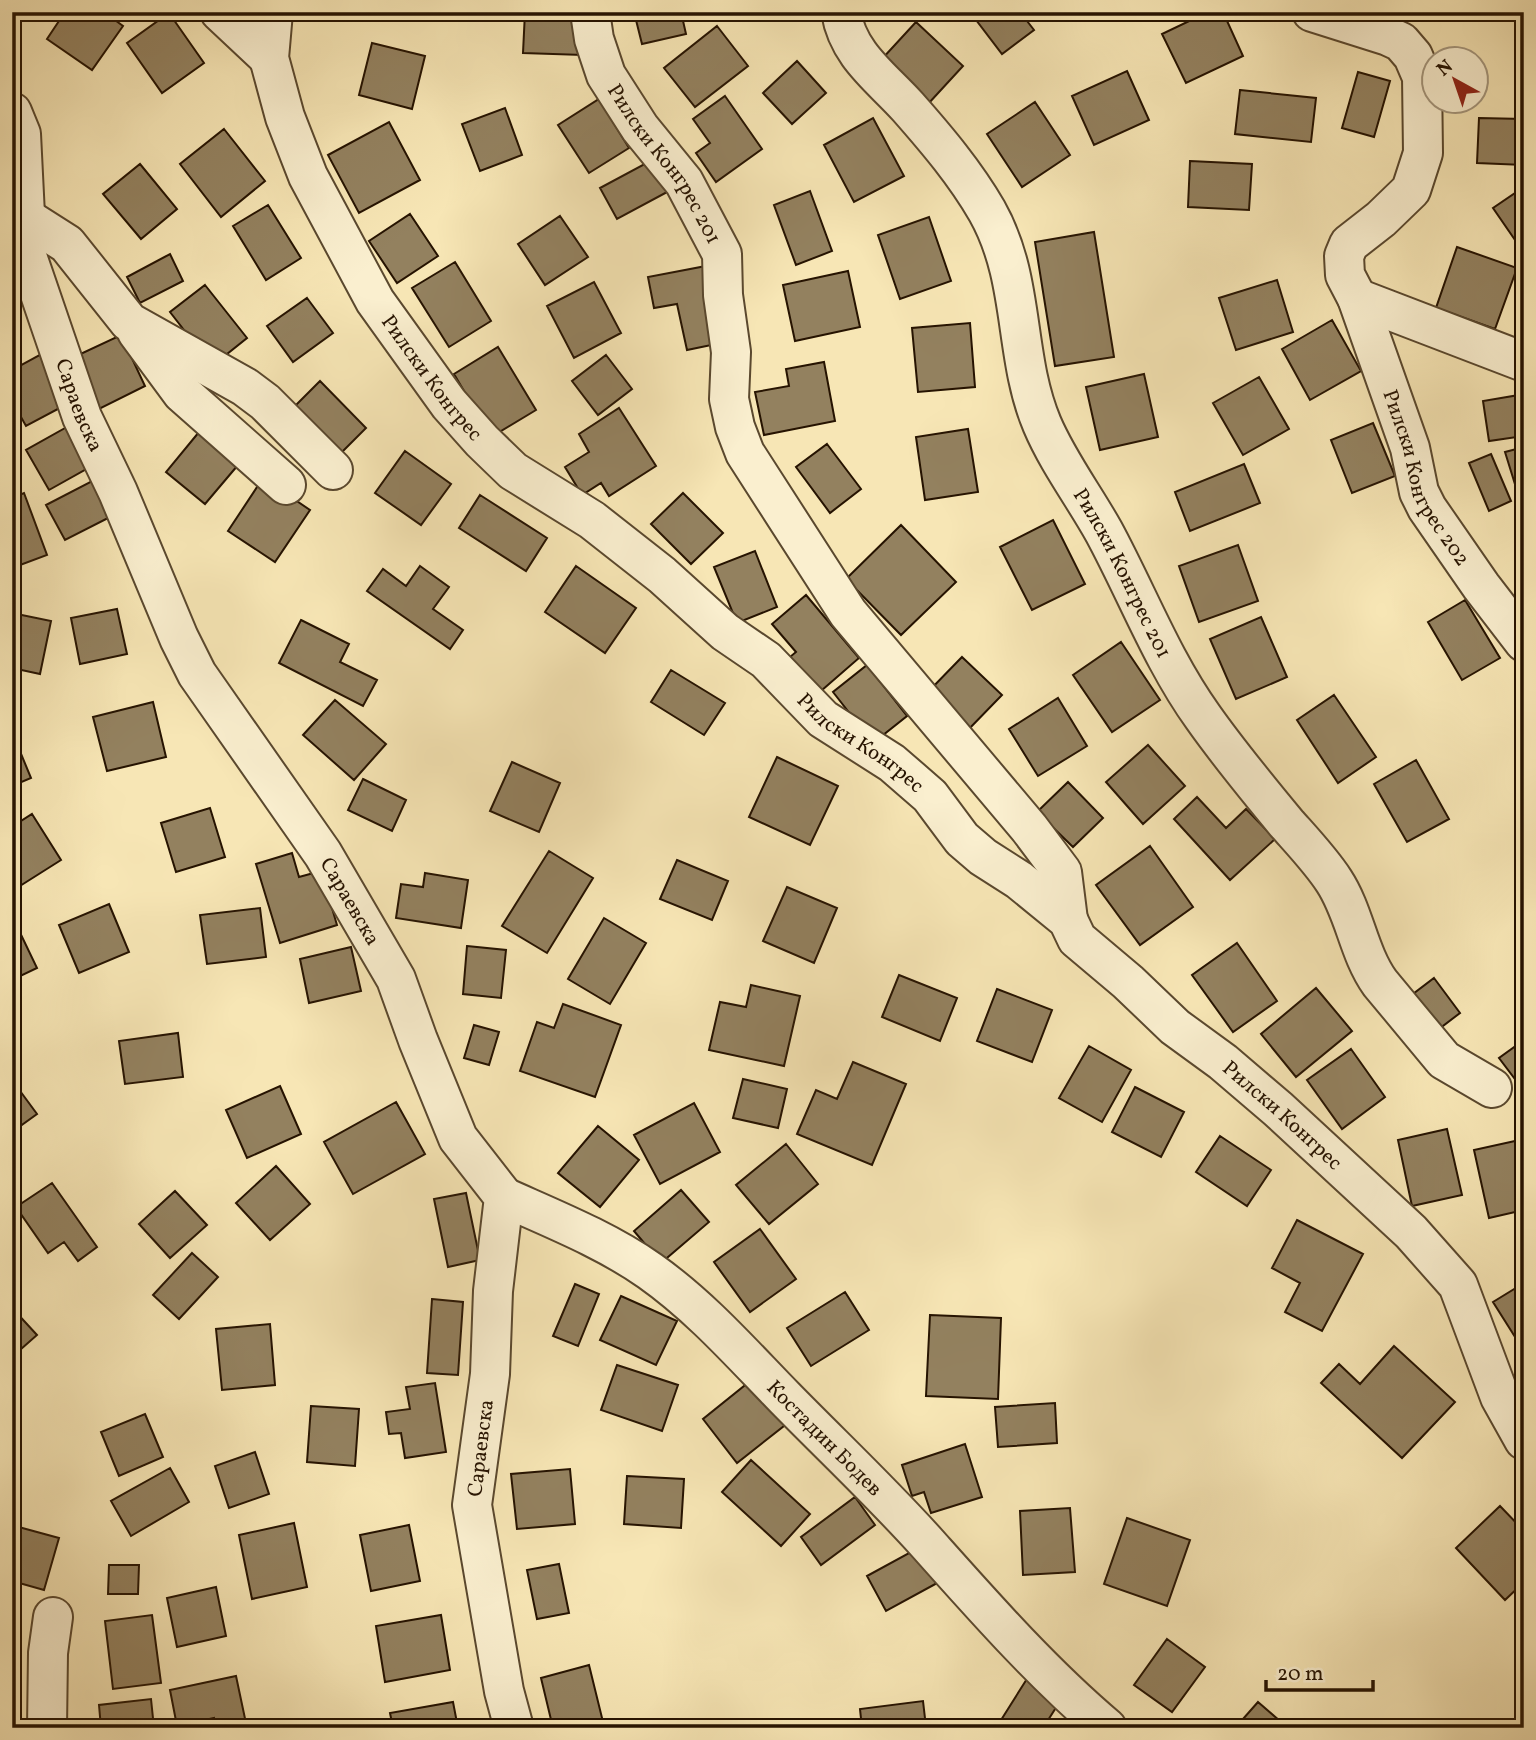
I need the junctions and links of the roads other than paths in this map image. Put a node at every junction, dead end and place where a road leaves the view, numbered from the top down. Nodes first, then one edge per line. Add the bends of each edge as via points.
1 (220, 12) edge
2 (273, 12) edge
3 (295, 12) edge
4 (590, 12) edge
5 (841, 12) edge
6 (1312, 12) edge
7 (269, 58) junction
8 (12, 112) edge
9 (23, 216) junction
10 (20, 260) edge
11 (1357, 298) junction
12 (129, 321) junction
13 (1524, 362) edge
14 (333, 470) dead end
15 (286, 485) dead end
16 (1524, 642) edge
17 (1068, 920) junction
18 (1492, 1088) dead end
19 (504, 1198) junction
20 (1524, 1440) edge
21 (53, 1617) dead end
22 (47, 1728) edge
23 (514, 1728) edge
24 (1108, 1728) edge

1 - 7 street
2 - 7 street
3 - 7 street
4 - 17 street, Рилски Конгрес 201 via 606,75 640,128 684,182 722,254 731,352 729,399 745,453 848,613 1062,872
5 - 18 street, Рилски Конгрес 201 via 849,41 867,66 945,150 988,213 1003,246 1018,304 1032,396 1042,424 1187,692 1265,798 1332,878 1348,904 1380,984 1444,1060
6 - 11 street, Рилски Конгрес 202 via 1401,42 1422,77 1423,153 1411,190 1349,244 1343,256 1345,275
7 - 17 street, Рилски Конгрес via 308,177 375,301 449,404 482,441 513,471 592,520 725,632 766,660 823,719 891,763 930,796 962,839
8 - 9 street, Сараевска via 21,134
9 - 10 street, Сараевска
9 - 12 street via 67,244
10 - 19 street, Сараевска via 82,417 197,674 323,854 396,979 458,1138
11 - 13 street
11 - 16 street, Рилски Конгрес 202 via 1410,449 1419,492
12 - 14 street via 245,387
12 - 15 street via 181,393
17 - 20 street, Рилски Конгрес via 1077,939 1175,1027 1278,1109 1443,1266 1458,1285 1500,1397
19 - 23 street, Сараевска via 472,1504
19 - 24 street, Костадин Бодев via 575,1228 676,1290 743,1351 974,1598
21 - 22 street

